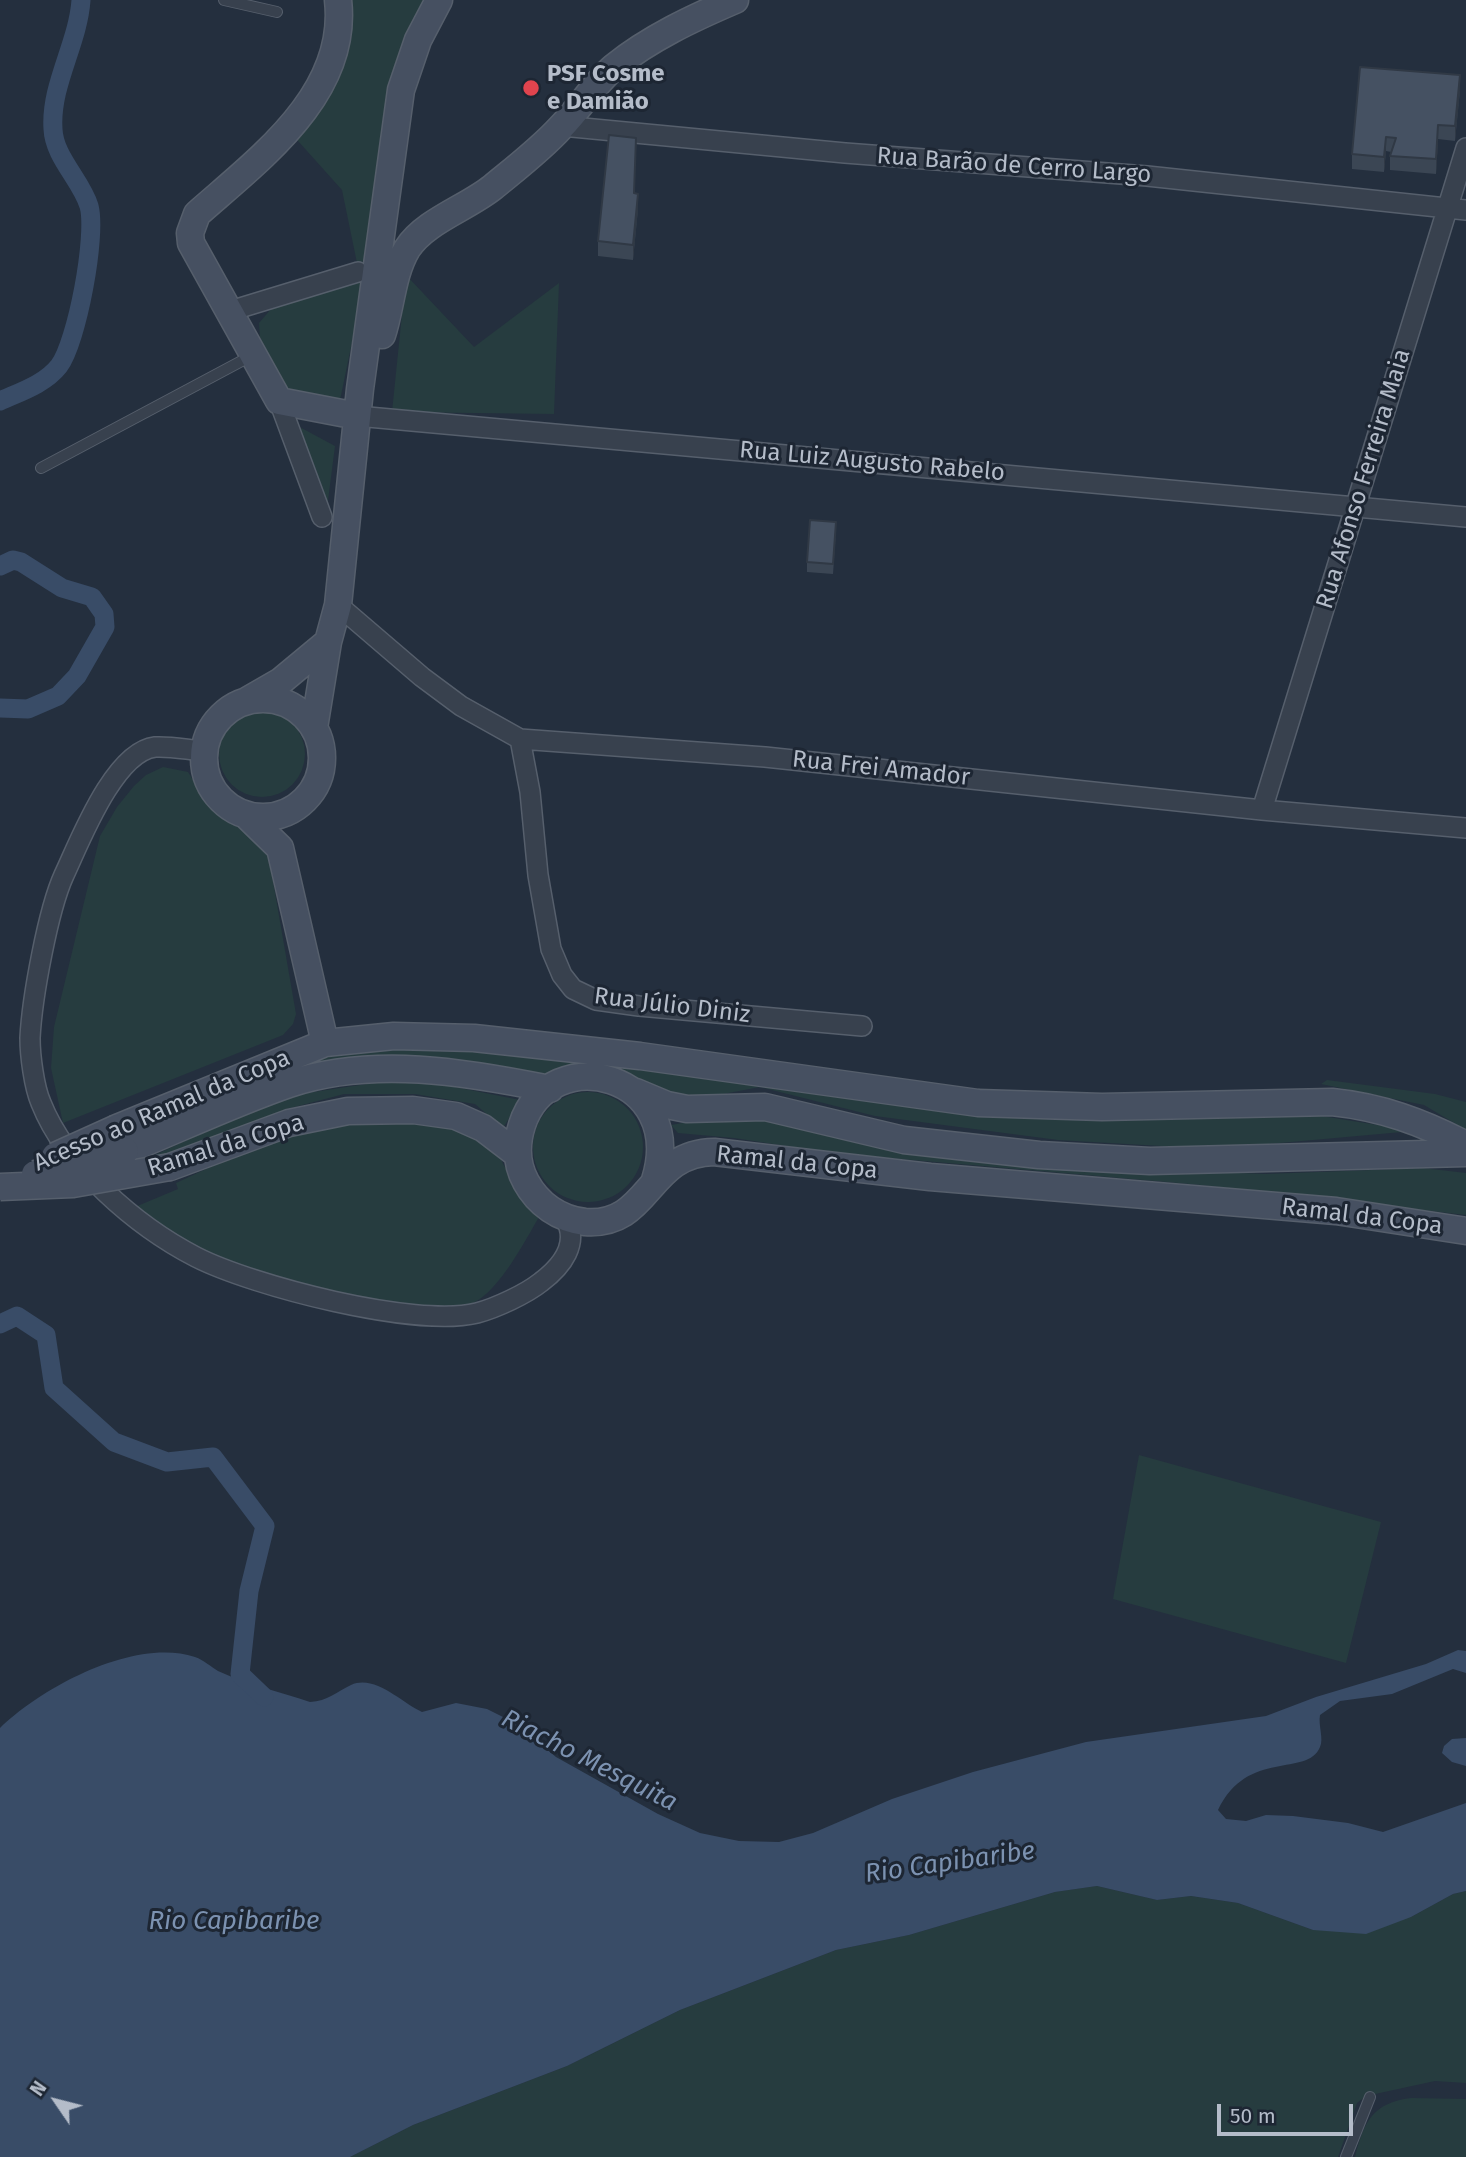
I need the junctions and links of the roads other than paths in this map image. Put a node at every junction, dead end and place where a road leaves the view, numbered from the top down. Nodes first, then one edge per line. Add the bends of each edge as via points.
1 (224, 0) edge
2 (338, 0) edge
3 (439, 0) edge
4 (735, 0) edge
5 (277, 12) dead end
6 (562, 126) junction
7 (1466, 148) edge
8 (1456, 209) edge
9 (384, 222) junction
10 (423, 230) junction
11 (358, 272) dead end
12 (230, 311) junction
13 (254, 354) junction
14 (360, 389) junction
15 (279, 401) junction
16 (357, 416) junction
17 (41, 468) dead end
18 (1355, 506) junction
19 (322, 517) dead end
20 (1466, 517) edge
21 (338, 605) junction
22 (328, 642) junction
23 (245, 702) junction
24 (314, 728) junction
25 (520, 739) junction
26 (205, 751) junction
27 (302, 802) junction
28 (1262, 810) junction
29 (246, 815) junction
30 (1466, 828) edge
31 (280, 848) junction
32 (862, 1026) dead end
33 (325, 1043) junction
34 (592, 1064) junction
35 (550, 1088) junction
36 (631, 1089) junction
37 (121, 1139) junction
38 (1466, 1145) edge
39 (1466, 1153) edge
40 (517, 1154) junction
41 (655, 1180) junction
42 (0, 1184) edge
43 (565, 1218) junction
44 (1466, 1231) edge
45 (1370, 2097) dead end
46 (1346, 2157) edge

1 - 5 lane
2 - 12 street via 336,52 322,86 299,117 191,224 191,243
3 - 9 street via 418,40 401,90
4 - 6 street via 691,20 615,67
6 - 8 street, Rua Barão de Cerro Largo via 1147,176
6 - 10 street via 492,188
7 - 8 street, Rua Afonso Ferreira Maia
8 - 18 street, Rua Afonso Ferreira Maia
9 - 10 street
9 - 14 street
10 - 14 street via 398,268 388,317
11 - 12 street
12 - 13 street
13 - 15 street
13 - 17 lane
14 - 16 street
15 - 16 street, Rua Luiz Augusto Rabelo
15 - 19 street
16 - 18 street, Rua Luiz Augusto Rabelo
16 - 21 street
18 - 20 street, Rua Luiz Augusto Rabelo
18 - 28 street, Rua Afonso Ferreira Maia
21 - 22 street
21 - 25 street, Rua Frei Amador via 461,706
22 - 23 street via 281,681
22 - 24 street
23 - 24 street via 284,702
23 - 26 street via 215,723
24 - 27 street via 321,747 321,767 315,786
25 - 28 street, Rua Frei Amador via 765,757
25 - 32 street, Rua Júlio Diniz via 551,949 573,989 596,1000 618,1003
26 - 29 street via 207,777 215,793
26 - 43 street via 153,747 131,758 89,820 62,880 43,956 30,1039 40,1101 63,1145 93,1182 195,1256 246,1278 406,1313 477,1313 528,1293 555,1271 572,1242 572,1229
27 - 29 street via 285,813
27 - 31 street
28 - 30 street, Rua Frei Amador
29 - 31 street
31 - 33 street
33 - 34 street via 394,1037 474,1038
33 - 37 street, Acesso ao Ramal da Copa
34 - 35 street
34 - 36 street
34 - 38 street via 978,1103 1102,1107 1299,1100 1365,1105
35 - 37 street, Ramal da Copa via 428,1068 341,1073 291,1083
35 - 40 street via 524,1117
36 - 39 street, Ramal da Copa via 687,1109 765,1107 904,1140 1039,1155 1150,1161
36 - 41 street via 658,1122 662,1160
37 - 42 street, Acesso ao Ramal da Copa, bridge
40 - 42 street, Ramal da Copa, bridge via 483,1128 456,1116 413,1110 348,1111 289,1123 170,1167 73,1184
40 - 43 street via 531,1193
41 - 43 street, Ramal da Copa via 644,1198 617,1216 586,1222
41 - 44 street, Ramal da Copa via 686,1155 714,1152 930,1177 1336,1211
45 - 46 lane

